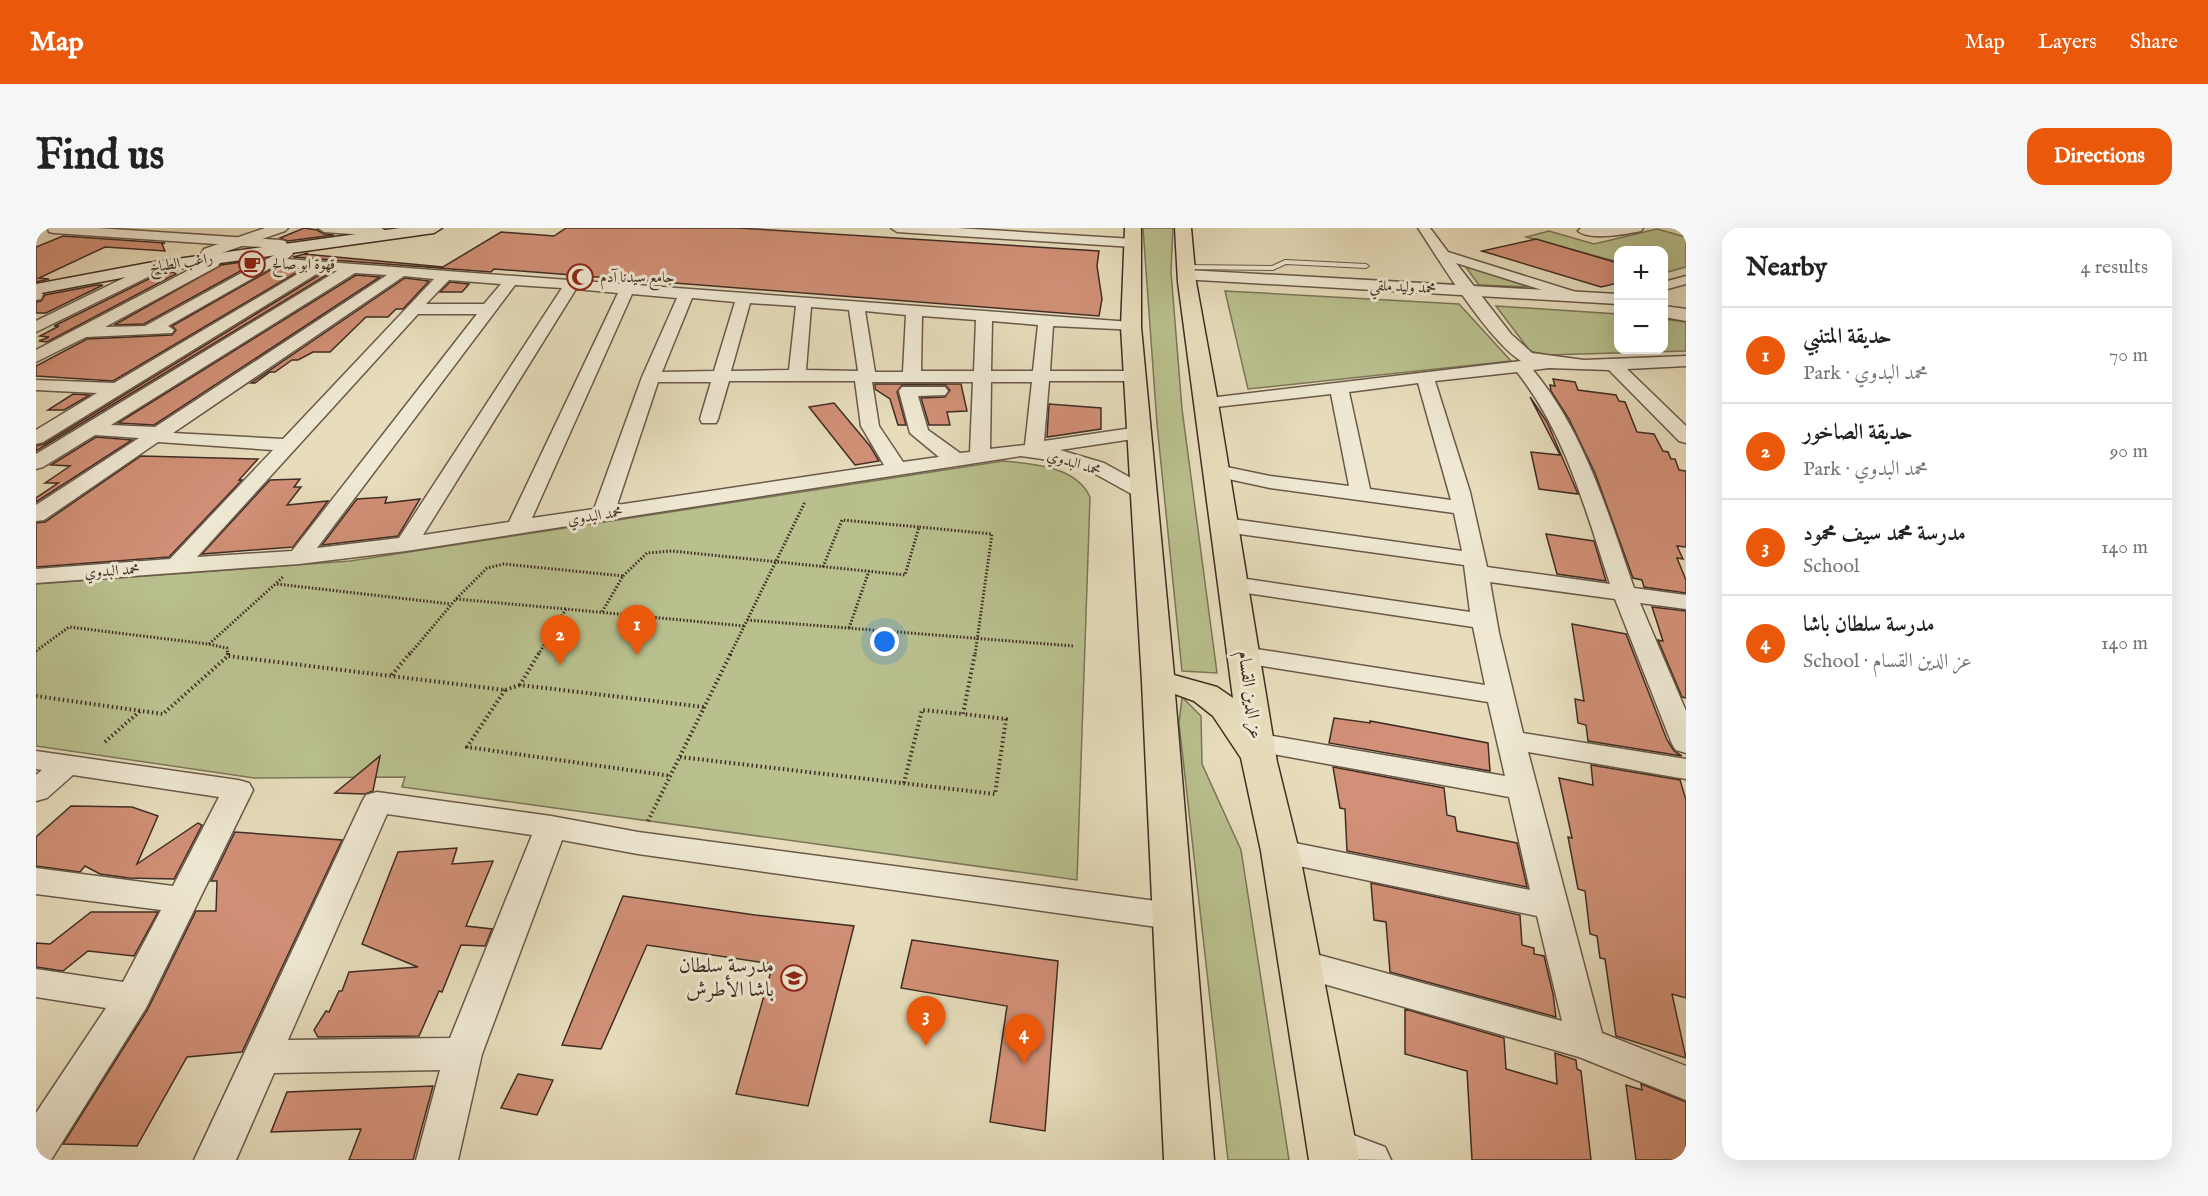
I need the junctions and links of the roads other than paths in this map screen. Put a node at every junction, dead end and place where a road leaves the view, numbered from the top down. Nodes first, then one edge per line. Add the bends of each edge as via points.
1 (280, 228) edge
2 (324, 228) edge
3 (434, 228) edge
4 (897, 228) edge
5 (1183, 228) edge
6 (1424, 228) edge
7 (1637, 228) edge
8 (52, 230) edge
9 (1584, 231) dead end
10 (1037, 232) edge
11 (387, 234) junction
12 (1133, 236) edge
13 (240, 242) junction
14 (283, 249) junction
15 (1444, 255) junction
16 (211, 259) junction
17 (271, 262) junction
18 (320, 266) junction
19 (1366, 266) dead end
20 (354, 267) junction
21 (148, 268) junction
22 (403, 271) junction
23 (446, 274) junction
24 (1187, 275) junction
25 (511, 279) junction
26 (1686, 280) edge
27 (572, 284) junction
28 (1668, 285) edge
29 (627, 288) junction
30 (36, 293) edge
31 (681, 293) junction
32 (1472, 294) junction
33 (1571, 295) junction
34 (744, 298) junction
35 (1614, 299) edge
36 (804, 302) junction
37 (1668, 305) edge
38 (856, 306) junction
39 (1614, 307) edge
40 (1686, 307) edge
41 (414, 309) junction
42 (487, 309) junction
43 (914, 311) junction
44 (1668, 313) edge
45 (1686, 315) edge
46 (984, 316) junction
47 (1046, 321) junction
48 (36, 327) edge
49 (1131, 327) junction
50 (149, 330) junction
51 (216, 330) junction
52 (83, 332) junction
53 (250, 332) junction
54 (307, 335) junction
55 (36, 357) edge
56 (1686, 361) edge
57 (1554, 362) junction
58 (1613, 365) junction
59 (1521, 366) junction
60 (1041, 376) junction
61 (1135, 376) junction
62 (721, 377) junction
63 (797, 377) junction
64 (863, 377) junction
65 (918, 377) junction
66 (1425, 377) junction
67 (651, 378) junction
68 (982, 384) junction
69 (1339, 387) junction
70 (41, 388) edge
71 (118, 389) junction
72 (1207, 403) junction
73 (709, 419) dead end
74 (46, 426) edge
75 (92, 429) junction
76 (1682, 430) edge
77 (159, 433) junction
78 (1139, 433) junction
79 (36, 438) edge
80 (288, 446) junction
81 (1027, 449) junction
82 (980, 456) junction
83 (957, 460) junction
84 (36, 463) edge
85 (897, 469) junction
86 (1217, 471) junction
87 (1144, 493) junction
88 (1361, 494) junction
89 (1464, 508) junction
90 (603, 514) junction
91 (36, 515) edge
92 (1225, 525) junction
93 (517, 528) junction
94 (406, 544) junction
95 (299, 557) junction
96 (177, 566) junction
97 (1477, 566) junction
98 (36, 576) edge
99 (1233, 584) junction
100 (1625, 594) junction
101 (1686, 602) edge
102 (1483, 621) junction
103 (1244, 656) junction
104 (1158, 682) junction
105 (1500, 696) junction
106 (1511, 740) junction
107 (1686, 744) edge
108 (1258, 752) junction
109 (36, 760) edge
110 (67, 764) junction
111 (1686, 769) edge
112 (1522, 789) junction
113 (36, 791) edge
114 (550, 827) junction
115 (1280, 851) junction
116 (36, 880) edge
117 (183, 900) junction
118 (1550, 906) junction
119 (1171, 916) junction
120 (1300, 964) junction
121 (36, 983) edge
122 (133, 998) junction
123 (1586, 1043) junction
124 (463, 1054) junction
125 (262, 1057) junction
126 (1686, 1083) edge
127 (36, 1148) edge
128 (1345, 1155) edge
129 (215, 1160) edge
130 (436, 1160) edge
131 (1189, 1160) edge

1 - 13 street
2 - 11 street
3 - 11 street, راغب الطباخ
4 - 10 street
5 - 24 highway, عز الدين القسام
6 - 15 street
7 - 9 street
8 - 13 street
10 - 12 street
11 - 14 street, راغب الطباخ
12 - 49 highway
13 - 14 street via 280,244
13 - 16 street via 210,252
14 - 16 street, راغب الطباخ
14 - 17 street via 286,254
15 - 32 street
15 - 33 street
16 - 21 street, راغب الطباخ
16 - 52 street via 213,263
17 - 18 street
17 - 50 street
18 - 20 street
18 - 51 street
19 - 24 lane via 1285,261 1273,268
20 - 22 street
20 - 53 street
21 - 30 street, راغب الطباخ
21 - 48 street
22 - 23 street
22 - 54 street
23 - 25 street
23 - 41 street
24 - 32 street, محمد وليد ملقي
24 - 72 highway, عز الدين القسام
25 - 27 street
25 - 42 street
26 - 28 street
27 - 29 street
27 - 94 street
29 - 31 street
29 - 93 street
31 - 34 street
31 - 67 street via 685,297
32 - 33 street, محمد وليد ملقي
32 - 39 street, محمد وليد ملقي
32 - 57 street via 1524,357
33 - 35 street, محمد وليد ملقي
34 - 36 street
34 - 62 street
36 - 38 street
36 - 63 street
37 - 40 street
38 - 43 street
38 - 64 street via 867,373
41 - 42 street
41 - 80 street
42 - 95 street
43 - 46 street
43 - 65 street via 912,373
44 - 45 street
46 - 47 street
46 - 68 street
47 - 49 street
47 - 60 street
49 - 61 highway
50 - 51 street
50 - 52 street
51 - 53 street
51 - 71 street
52 - 55 street
53 - 54 street
53 - 75 street
54 - 77 street
56 - 58 street
57 - 58 street
57 - 59 street
58 - 76 street
59 - 66 street
59 - 100 street via 1541,388 1569,438
60 - 61 street
60 - 68 street
60 - 81 street
61 - 78 highway
62 - 63 street
62 - 67 street
62 - 73 street
63 - 64 street
64 - 65 street
64 - 85 street via 870,426
65 - 68 street
66 - 69 street
66 - 89 street
67 - 90 street
68 - 82 street
68 - 83 street via 908,391 919,434
69 - 72 street
69 - 88 street
70 - 71 street
71 - 74 street
72 - 86 highway, عز الدين القسام
74 - 75 street
74 - 79 street
75 - 77 street
75 - 84 street
77 - 80 street via 165,438
77 - 91 street
78 - 81 street
78 - 87 highway
80 - 96 street
81 - 82 street, محمد البدوي
81 - 87 street, محمد البدوي via 1097,467
82 - 83 street, محمد البدوي
83 - 85 street, محمد البدوي
85 - 90 street, محمد البدوي
86 - 88 street
86 - 92 highway, عز الدين القسام
87 - 104 highway
88 - 89 street
89 - 97 street
90 - 93 street, محمد البدوي
92 - 97 street
92 - 99 highway, عز الدين القسام
93 - 94 street, محمد البدوي
94 - 95 street, محمد البدوي
95 - 96 street, محمد البدوي
96 - 98 street, محمد البدوي
97 - 100 street
97 - 102 street
99 - 102 street
99 - 103 highway, عز الدين القسام
100 - 101 street
100 - 107 street
102 - 105 street
103 - 105 street
103 - 108 highway, عز الدين القسام
104 - 108 highway via 1205,692 1222,706
104 - 119 highway
105 - 106 street
106 - 111 street
106 - 112 street
108 - 112 street
108 - 115 highway, عز الدين القسام
109 - 110 street
110 - 113 street
110 - 117 street via 238,790
112 - 118 street
114 - 119 street via 638,843
114 - 124 street
114 - 125 street via 377,802
115 - 118 street
115 - 120 highway, عز الدين القسام
116 - 117 street
117 - 122 street
118 - 123 street
119 - 131 highway
120 - 123 street
120 - 128 highway, عز الدين القسام
121 - 122 street
122 - 127 street
123 - 126 street
124 - 125 street
124 - 130 street
125 - 129 street

